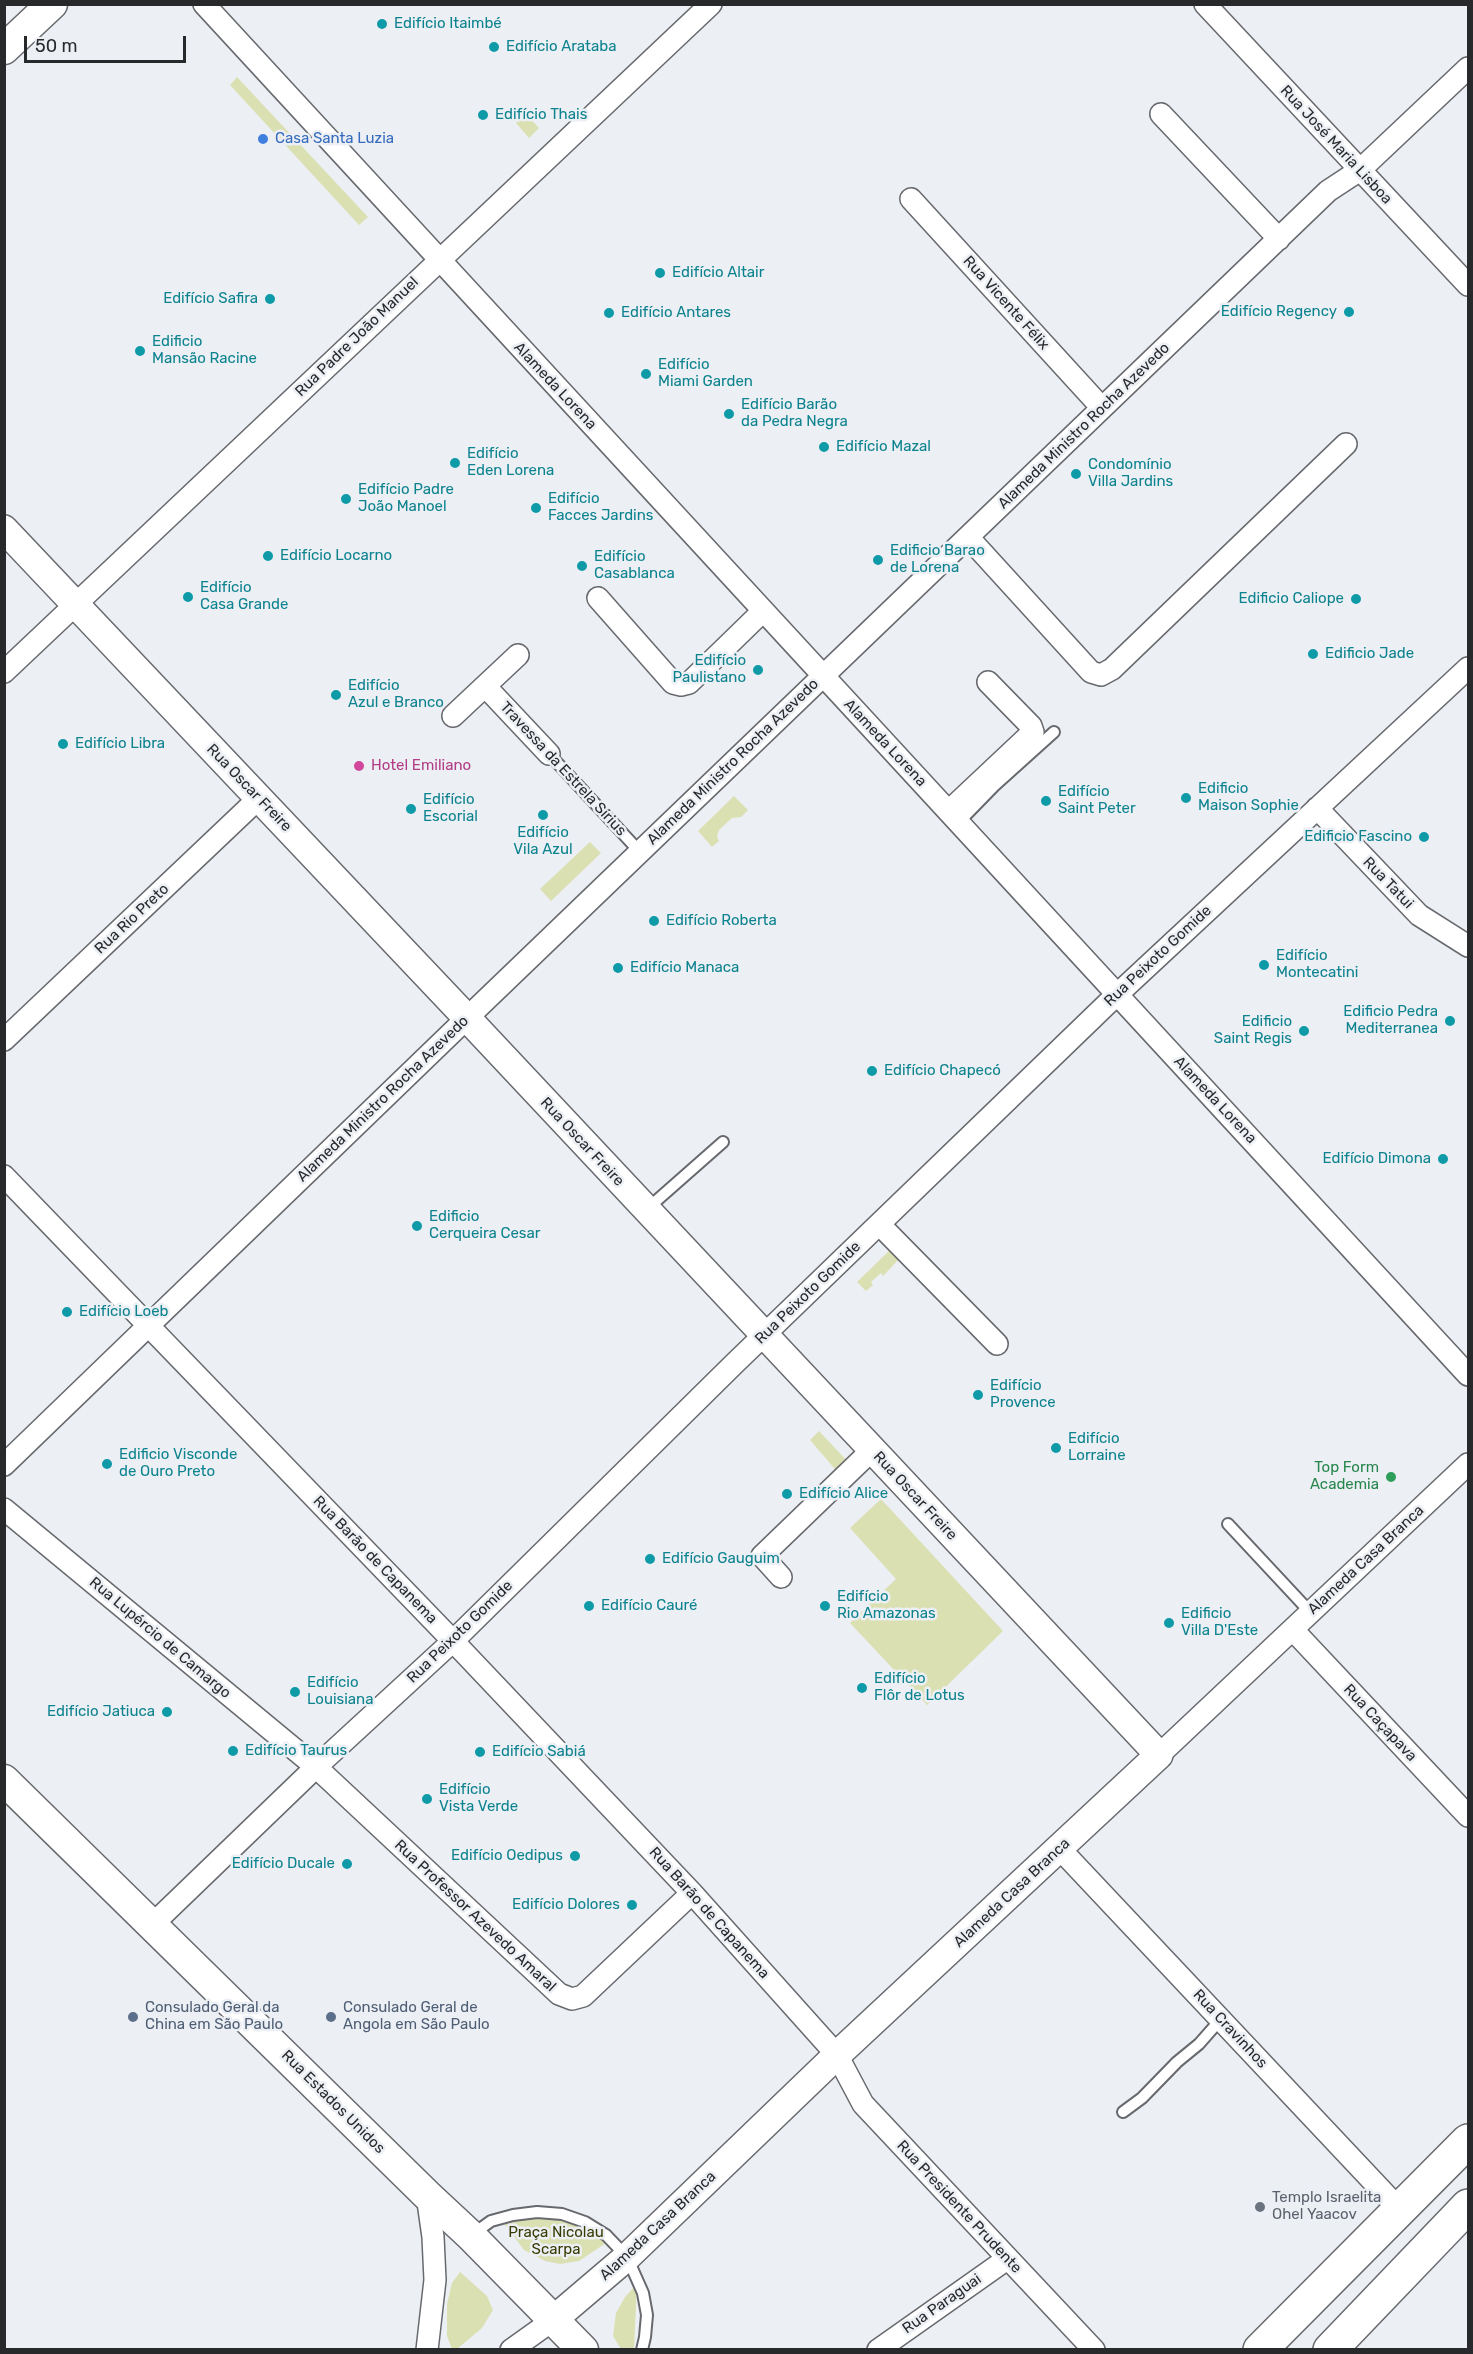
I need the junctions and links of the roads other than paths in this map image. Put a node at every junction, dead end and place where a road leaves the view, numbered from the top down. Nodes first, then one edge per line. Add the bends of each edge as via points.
1 (52, 4) edge
2 (204, 4) edge
3 (711, 4) edge
4 (1205, 4) edge
5 (4, 49) edge
6 (1468, 68) edge
7 (1161, 114) dead end
8 (1360, 170) junction
9 (911, 199) dead end
10 (1279, 239) junction
11 (439, 259) junction
12 (1468, 285) edge
13 (1102, 408) junction
14 (1346, 444) dead end
15 (4, 530) edge
16 (968, 537) junction
17 (598, 598) dead end
18 (75, 605) junction
19 (763, 611) junction
20 (518, 655) dead end
21 (1468, 668) edge
22 (4, 672) edge
23 (823, 676) junction
24 (988, 682) dead end
25 (485, 686) junction
26 (453, 716) dead end
27 (1054, 732) dead end
28 (549, 754) joint
29 (259, 798) junction
30 (1317, 808) junction
31 (954, 817) junction
32 (640, 852) junction
33 (1468, 946) edge
34 (1117, 994) junction
35 (467, 1018) junction
36 (4, 1040) edge
37 (723, 1142) dead end
38 (4, 1176) edge
39 (646, 1210) junction
40 (879, 1224) junction
41 (148, 1326) junction
42 (764, 1336) junction
43 (997, 1344) dead end
44 (1468, 1375) edge
45 (872, 1450) junction
46 (1468, 1464) edge
47 (4, 1465) edge
48 (4, 1509) edge
49 (1228, 1524) dead end
50 (781, 1577) dead end
51 (1311, 1613) junction
52 (1293, 1630) junction
53 (453, 1641) junction
54 (1159, 1755) junction
55 (316, 1767) junction
56 (4, 1780) edge
57 (1468, 1816) edge
58 (1060, 1849) junction
59 (692, 1893) junction
60 (153, 1924) junction
61 (1221, 2019) junction
62 (837, 2055) junction
63 (1123, 2112) dead end
64 (1468, 2141) edge
65 (427, 2195) junction
66 (1468, 2206) edge
67 (1400, 2210) junction
68 (471, 2236) junction
69 (627, 2257) junction
70 (1007, 2259) junction
71 (553, 2319) junction
72 (427, 2349) edge
73 (511, 2349) edge
74 (583, 2349) edge
75 (642, 2349) edge
76 (878, 2349) edge
77 (1094, 2349) edge
78 (1260, 2349) edge
79 (1330, 2349) edge

1 - 5 main road
2 - 11 street, Alameda Lorena
3 - 11 street, Rua Padre João Manuel
4 - 8 street, Rua José Maria Lisboa
6 - 8 street, Alameda Ministro Rocha Azevedo
7 - 10 street
8 - 10 street, Alameda Ministro Rocha Azevedo via 1328,191
8 - 12 street, Rua José Maria Lisboa
9 - 13 street, Rua Vicente Félix
10 - 13 street, Alameda Ministro Rocha Azevedo
11 - 18 street, Rua Padre João Manuel
11 - 19 street, Alameda Lorena
13 - 16 street, Alameda Ministro Rocha Azevedo
14 - 16 street via 1112,669 1101,675 1091,672
15 - 18 street, Rua Oscar Freire
16 - 23 street, Alameda Ministro Rocha Azevedo
17 - 19 street via 673,683 681,685 689,683
18 - 22 street, Rua Padre João Manuel
18 - 29 street, Rua Oscar Freire
19 - 23 street, Alameda Lorena
20 - 25 street
21 - 30 street, Rua Peixoto Gomide
23 - 31 street, Alameda Lorena
23 - 32 street, Alameda Ministro Rocha Azevedo
24 - 31 street via 1033,732
25 - 26 street
25 - 28 street, Travessa da Estrela Sírius
27 - 31 lane
28 - 32 lane, Travessa da Estrela Sírius
29 - 35 street, Rua Oscar Freire
29 - 36 street, Rua Rio Preto
30 - 33 street, Rua Tatui via 1419,915
30 - 34 street, Rua Peixoto Gomide
31 - 34 street, Alameda Lorena
32 - 35 street, Alameda Ministro Rocha Azevedo
34 - 40 street, Rua Peixoto Gomide
34 - 44 street, Alameda Lorena
35 - 39 street, Rua Oscar Freire
35 - 41 street, Alameda Ministro Rocha Azevedo
37 - 39 lane
38 - 41 street, Rua Barão de Capanema
39 - 42 street, Rua Oscar Freire
40 - 42 street, Rua Peixoto Gomide
40 - 43 street
41 - 47 street, Alameda Ministro Rocha Azevedo
41 - 53 street, Rua Barão de Capanema
42 - 45 street, Rua Oscar Freire
42 - 53 street, Rua Peixoto Gomide
45 - 50 street via 762,1556
45 - 54 street, Rua Oscar Freire
46 - 51 street, Alameda Casa Branca
48 - 55 street, Rua Lupércio de Camargo
49 - 51 lane
51 - 52 street, Alameda Casa Branca
52 - 54 street, Alameda Casa Branca
52 - 57 street, Rua Caçapava
53 - 55 street, Rua Peixoto Gomide
53 - 59 street, Rua Barão de Capanema
54 - 58 street, Alameda Casa Branca
55 - 59 street, Rua Professor Azevedo Amaral via 559,1994 572,1999 583,1996
55 - 60 street, Rua Peixoto Gomide
56 - 60 main road, Rua Estados Unidos
58 - 61 street, Rua Cravinhos
58 - 62 street, Alameda Casa Branca
59 - 62 street, Rua Barão de Capanema
60 - 65 main road, Rua Estados Unidos
61 - 63 lane
61 - 67 street, Rua Cravinhos
62 - 69 street, Alameda Casa Branca
62 - 70 street, Rua Presidente Prudente via 863,2104
64 - 67 main road
65 - 68 main road, Rua Estados Unidos
65 - 72 street via 435,2280
66 - 79 main road
67 - 78 main road
68 - 69 lane via 488,2222 513,2215 562,2214 606,2235
68 - 71 main road, Rua Estados Unidos
69 - 71 street, Alameda Casa Branca
69 - 75 lane via 643,2293 646,2315
70 - 76 street, Rua Paraguai
70 - 77 street, Rua Presidente Prudente
71 - 73 street
71 - 74 main road, Rua Estados Unidos

